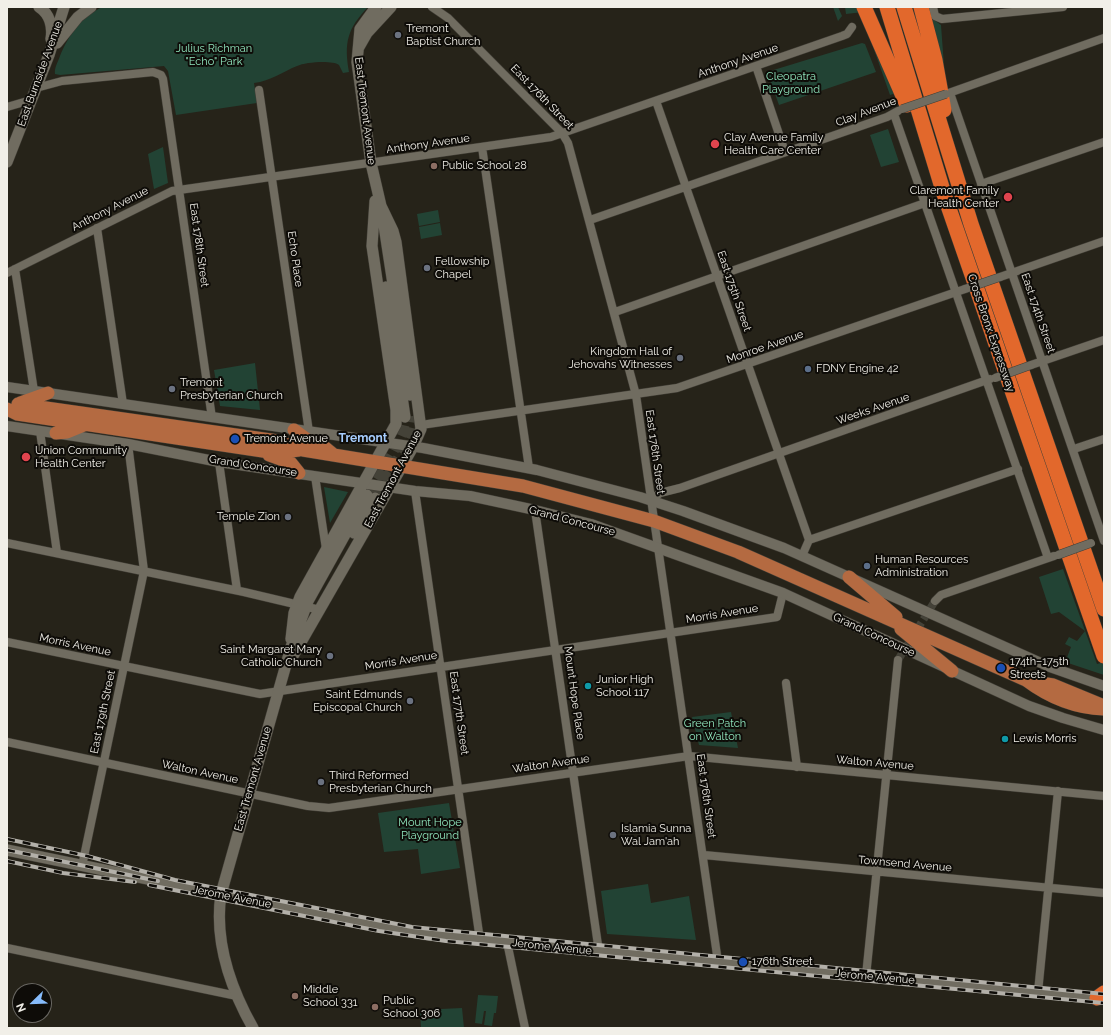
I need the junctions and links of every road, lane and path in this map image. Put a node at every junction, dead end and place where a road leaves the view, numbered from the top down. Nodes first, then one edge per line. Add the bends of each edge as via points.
1 (39, 7) edge
2 (64, 7) edge
3 (90, 7) edge
4 (376, 7) edge
5 (391, 7) edge
6 (432, 7) edge
7 (864, 7) edge
8 (887, 7) edge
9 (904, 7) edge
10 (921, 7) edge
11 (933, 7) edge
12 (1063, 7) edge
13 (852, 27) dead end
14 (1104, 38) edge
15 (358, 50) junction
16 (49, 55) junction
17 (756, 66) junction
18 (36, 88) junction
19 (259, 90) dead end
20 (948, 93) junction
21 (31, 100) junction
22 (656, 101) junction
23 (7, 106) edge
24 (894, 114) junction
25 (562, 133) junction
26 (944, 141) junction
27 (1104, 142) edge
28 (482, 147) junction
29 (785, 152) junction
30 (7, 162) edge
31 (372, 167) junction
32 (936, 170) junction
33 (272, 176) junction
34 (981, 184) junction
35 (686, 187) junction
36 (180, 189) junction
37 (378, 204) junction
38 (925, 204) junction
39 (590, 220) junction
40 (97, 228) junction
41 (1104, 241) edge
42 (16, 269) junction
43 (7, 273) edge
44 (1012, 273) junction
45 (717, 276) junction
46 (956, 292) junction
47 (614, 312) junction
48 (1104, 340) edge
49 (1043, 361) junction
50 (748, 365) junction
51 (987, 381) junction
52 (7, 387) edge
53 (34, 391) junction
54 (48, 393) junction
55 (636, 395) junction
56 (123, 404) junction
57 (11, 407) edge
58 (520, 411) junction
59 (409, 417) tunnel mouth
60 (212, 418) junction
61 (85, 424) junction
62 (7, 426) edge
63 (421, 426) junction
64 (294, 430) junction
65 (40, 431) junction
66 (309, 432) junction
67 (56, 433) junction
68 (1104, 439) edge
69 (386, 443) junction
70 (128, 444) junction
71 (413, 447) junction
72 (1074, 449) junction
73 (256, 450) junction
74 (303, 450) junction
75 (778, 453) junction
76 (334, 455) junction
77 (219, 462) junction
78 (374, 462) junction
79 (402, 466) junction
80 (529, 468) junction
81 (1018, 470) junction
82 (299, 473) junction
83 (315, 476) junction
84 (364, 482) junction
85 (391, 486) junction
86 (415, 491) junction
87 (371, 496) tunnel mouth
88 (652, 500) junction
89 (535, 510) junction
90 (654, 521) junction
91 (808, 540) junction
92 (1104, 540) edge
93 (7, 543) edge
94 (658, 547) junction
95 (326, 549) junction
96 (57, 553) junction
97 (802, 556) junction
98 (1048, 558) junction
99 (144, 571) junction
100 (849, 577) junction
101 (237, 590) junction
102 (783, 593) junction
103 (935, 601) tunnel mouth
104 (307, 609) junction
105 (1104, 609) edge
106 (887, 618) junction
107 (908, 627) junction
108 (671, 633) junction
109 (7, 642) edge
110 (556, 650) junction
111 (1104, 656) edge
112 (898, 660) tunnel mouth
113 (286, 664) junction
114 (124, 666) junction
115 (441, 666) junction
116 (952, 671) junction
117 (1026, 680) junction
118 (786, 683) dead end
119 (1104, 686) edge
120 (278, 692) junction
121 (1104, 706) edge
122 (1104, 709) edge
123 (1104, 730) edge
124 (7, 742) edge
125 (689, 756) junction
126 (104, 762) junction
127 (797, 766) junction
128 (574, 772) junction
129 (886, 775) junction
130 (459, 789) junction
131 (1058, 791) junction
132 (248, 794) junction
133 (1104, 796) edge
134 (7, 850) edge
135 (704, 855) junction
136 (82, 866) junction
137 (877, 872) junction
138 (1048, 888) junction
139 (1104, 893) edge
140 (221, 894) junction
141 (480, 940) junction
142 (507, 942) junction
143 (7, 948) edge
144 (599, 952) junction
145 (718, 962) junction
146 (866, 976) junction
147 (1038, 992) junction
148 (237, 996) junction
149 (1102, 996) edge
150 (253, 1028) edge
151 (525, 1028) edge

1 - 16 main road via 47,15 52,29
2 - 16 main road, East Burnside Avenue
3 - 16 main road via 64,32
4 - 15 main road, East Tremont Avenue via 360,29
5 - 15 main road, East Tremont Avenue via 367,33
6 - 25 street, East 176th Street via 448,18
7 - 32 highway
8 - 32 highway, Cross Bronx Expressway
9 - 26 highway, Cross Bronx Expressway
10 - 26 highway via 935,60 945,114
11 - 12 street via 936,16 942,19
13 - 17 street, Anthony Avenue via 847,34
14 - 20 street, Clay Avenue
15 - 31 main road, East Tremont Avenue via 357,62
16 - 18 main road, East Burnside Avenue
17 - 22 street, Anthony Avenue
17 - 29 street
18 - 21 main road, East Burnside Avenue
18 - 36 street, East 178th Street via 62,81 153,72 161,75
19 - 33 street, Echo Place
20 - 24 street, Clay Avenue, bridge
20 - 34 street, East 174th Street
21 - 23 street
21 - 30 main road, East Burnside Avenue
22 - 25 street, Anthony Avenue
22 - 35 street, East 175th Street
24 - 29 street, Clay Avenue
24 - 38 street
25 - 28 street, Anthony Avenue
25 - 39 street, East 176th Street via 568,143
26 - 105 highway, Cross Bronx Expressway via 989,280
27 - 34 street
28 - 31 street, Anthony Avenue
28 - 58 street
29 - 35 street, Clay Avenue
31 - 33 street, Anthony Avenue
31 - 37 main road, East Tremont Avenue
32 - 111 highway, Cross Bronx Expressway
33 - 36 street, Anthony Avenue
33 - 66 street, Echo Place
34 - 44 street, East 174th Street
35 - 39 street, Clay Avenue
35 - 45 street, East 175th Street
36 - 40 street, Anthony Avenue via 171,191
36 - 60 street, East 178th Street
37 - 59 main road, East Tremont Avenue
37 - 63 main road, East Tremont Avenue via 393,230 396,242
37 - 69 main road, East Tremont Avenue via 372,246 396,414 395,426
38 - 45 street
38 - 46 street
39 - 47 street, East 176th Street
40 - 42 street, Anthony Avenue
40 - 56 street
41 - 44 street, Monroe Avenue
42 - 43 street, Anthony Avenue
42 - 53 street
44 - 46 street, Monroe Avenue, bridge
44 - 49 street, East 174th Street
45 - 47 street
45 - 50 street, East 175th Street
46 - 50 street, Monroe Avenue
46 - 51 street
47 - 55 street, East 176th Street
48 - 49 street, Weeks Avenue
49 - 51 street, Weeks Avenue, bridge
49 - 72 street, East 174th Street
50 - 55 street, Monroe Avenue via 683,387
50 - 75 street, East 175th Street
51 - 75 street, Weeks Avenue
51 - 81 street
52 - 53 street
53 - 54 street
54 - 56 street
54 - 57 main road
55 - 58 street, Monroe Avenue
55 - 88 street, East 176th Street
56 - 60 street
57 - 61 main road, Grand Concourse via 17,414
57 - 74 main road, Grand Concourse via 278,441
58 - 63 street, Monroe Avenue
58 - 80 street
60 - 64 street
61 - 67 main road via 66,432
61 - 73 main road, Grand Concourse
62 - 65 street, Grand Concourse
63 - 71 main road, East Tremont Avenue
64 - 66 street
64 - 76 main road via 309,441 318,442
65 - 67 street, Grand Concourse
65 - 96 street
66 - 69 street
67 - 70 street, Grand Concourse
68 - 72 street
69 - 71 street
69 - 78 main road, East Tremont Avenue
70 - 77 street, Grand Concourse
70 - 99 street, East 179th Street
71 - 79 main road, East Tremont Avenue
71 - 80 street
72 - 92 street, East 174th Street
73 - 74 main road, Grand Concourse
73 - 82 main road via 291,463
74 - 76 main road, Grand Concourse
75 - 88 street, Weeks Avenue via 665,491
75 - 91 street, East 175th Street
76 - 78 main road, Grand Concourse
77 - 82 street, Grand Concourse
77 - 101 street
78 - 79 main road, Grand Concourse
78 - 84 main road, East Tremont Avenue
79 - 85 main road, East Tremont Avenue
79 - 90 main road, Grand Concourse via 527,487
80 - 88 street
81 - 91 street
81 - 98 street
82 - 83 street, Grand Concourse
83 - 84 street, Grand Concourse
83 - 95 street
84 - 85 street, Grand Concourse
84 - 95 main road, East Tremont Avenue
85 - 86 street, Grand Concourse
85 - 104 main road, East Tremont Avenue
86 - 89 street, Grand Concourse via 470,496
86 - 115 street, East 177th Street
87 - 104 main road, East Tremont Avenue
88 - 90 street, East 176th Street
88 - 97 street
89 - 94 street, Grand Concourse via 591,524
89 - 110 street, Mount Hope Place
90 - 94 street, East 176th Street
90 - 106 main road, Grand Concourse via 738,552
91 - 97 street
92 - 98 street, bridge
93 - 96 street
94 - 102 street, Grand Concourse
94 - 108 street, East 176th Street
95 - 104 main road, East Tremont Avenue
96 - 99 street
97 - 100 street
98 - 103 street via 941,595
99 - 101 street
99 - 114 street, East 179th Street
100 - 107 main road
100 - 119 street via 1050,667
101 - 104 street
102 - 108 street, Morris Avenue via 777,617
102 - 116 street, Grand Concourse
104 - 113 main road, East Tremont Avenue
104 - 113 main road, East Tremont Avenue via 295,653
106 - 107 main road, Grand Concourse
106 - 116 main road
107 - 117 main road, Grand Concourse
108 - 110 street, Morris Avenue
108 - 125 street, East 176th Street
109 - 114 street, Morris Avenue
110 - 115 street, Morris Avenue
110 - 128 street, Mount Hope Place
112 - 129 street
113 - 120 main road, East Tremont Avenue
114 - 120 street, Morris Avenue via 260,694
114 - 126 street, East 179th Street
115 - 120 street, Morris Avenue
115 - 130 street, East 177th Street
116 - 123 street, Grand Concourse via 1041,710
117 - 121 main road, Grand Concourse via 1053,685
117 - 122 main road, Grand Concourse via 1041,691 1068,703 1085,708
118 - 127 street
120 - 132 main road, East Tremont Avenue
124 - 126 street, Walton Avenue
125 - 127 street, Walton Avenue
125 - 128 street, Walton Avenue
125 - 135 street, East 176th Street
126 - 132 street, Walton Avenue
126 - 136 street, East 179th Street
127 - 129 street, Walton Avenue
128 - 130 street, Walton Avenue
128 - 144 street, Mount Hope Place
129 - 131 street, Walton Avenue
129 - 137 street
130 - 132 street, Walton Avenue via 329,808
130 - 141 street, East 177th Street
131 - 133 street, Walton Avenue
131 - 138 street
132 - 140 main road, East Tremont Avenue
134 - 136 main road, Jerome Avenue
135 - 137 street, Townsend Avenue
135 - 145 street, East 176th Street
136 - 140 main road, Jerome Avenue
137 - 138 street, Townsend Avenue
137 - 146 street
138 - 139 street, Townsend Avenue
138 - 147 street
140 - 141 main road, Jerome Avenue via 381,927
140 - 148 main road, East Tremont Avenue via 219,914 222,948
141 - 142 main road, Jerome Avenue
142 - 144 main road, Jerome Avenue
142 - 151 street
143 - 148 street
144 - 145 main road, Jerome Avenue
145 - 146 main road, Jerome Avenue
146 - 147 main road, Jerome Avenue
147 - 149 main road, Jerome Avenue
148 - 150 main road, East Tremont Avenue

